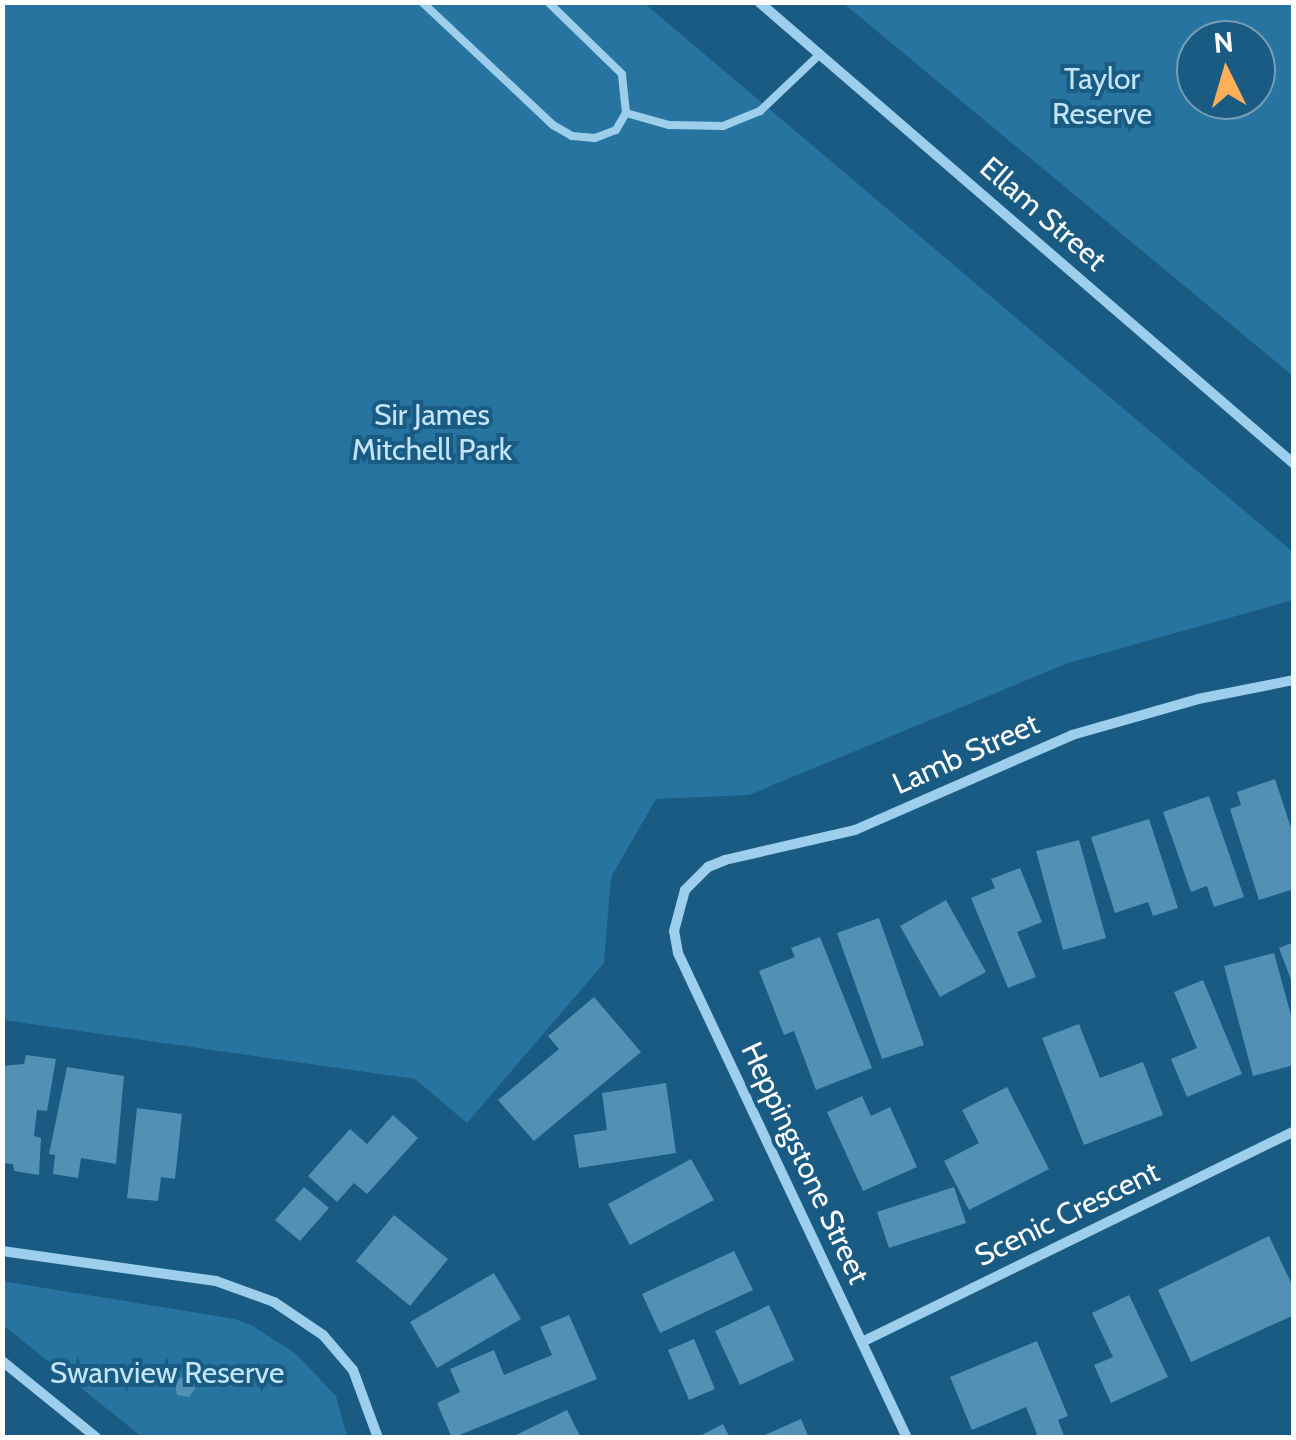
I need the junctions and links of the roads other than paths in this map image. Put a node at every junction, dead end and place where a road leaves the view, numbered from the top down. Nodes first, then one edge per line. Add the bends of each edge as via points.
1 (422, 2) edge
2 (548, 2) edge
3 (759, 2) edge
4 (820, 54) junction
5 (626, 113) junction
6 (1294, 464) edge
7 (1294, 680) edge
8 (678, 906) joint
9 (1294, 1131) edge
10 (2, 1251) edge
11 (862, 1342) junction
12 (2, 1361) edge
13 (97, 1438) edge
14 (378, 1438) edge
15 (907, 1438) edge

1 - 5 lane via 572,136 595,138 616,130
2 - 5 lane via 622,74
3 - 4 street, Ellam Street
4 - 5 lane via 760,111 723,126 669,125
4 - 6 street, Ellam Street
7 - 8 street, Lamb Street via 1125,717 855,830 725,860 694,878
8 - 11 street, Heppingstone Street via 678,953
9 - 11 street, Scenic Crescent
10 - 14 street via 216,1281 274,1302 323,1335 354,1370
11 - 15 street, Heppingstone Street
12 - 13 street

